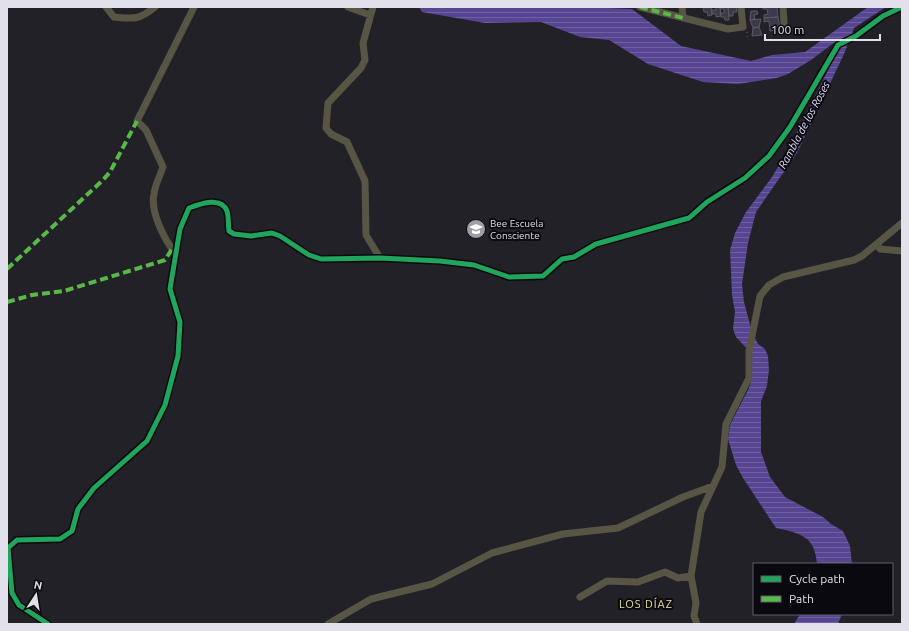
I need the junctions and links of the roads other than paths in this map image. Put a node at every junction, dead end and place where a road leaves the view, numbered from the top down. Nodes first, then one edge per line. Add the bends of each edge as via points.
1 (106, 7) edge
2 (155, 7) edge
3 (194, 7) edge
4 (348, 7) edge
5 (374, 7) edge
6 (640, 7) edge
7 (682, 7) edge
8 (741, 7) edge
9 (783, 7) edge
10 (902, 7) edge
11 (370, 15) junction
12 (683, 18) junction
13 (784, 23) dead end
14 (902, 223) edge
15 (877, 244) junction
16 (902, 251) edge
17 (176, 254) junction
18 (380, 258) junction
19 (713, 486) junction
20 (691, 576) junction
21 (580, 597) dead end
22 (48, 624) edge
23 (328, 624) edge
24 (697, 624) edge

1 - 2 street via 114,17 134,19 144,16
3 - 17 street via 137,122 146,130 163,167 154,194 153,206 166,242
4 - 11 street
5 - 11 street
6 - 12 street
7 - 12 street
8 - 12 street via 743,27 728,29
9 - 13 street
10 - 18 street via 883,16 834,48 790,127 769,156 745,178 706,202 689,218 596,244 574,257 562,259 543,276 508,277 474,265
11 - 18 street via 363,43 365,60 361,68 328,103 326,128 331,134 348,142 365,181 366,235
14 - 15 street
15 - 16 street via 880,249
15 - 19 street via 854,260 783,277 770,284 760,296 749,351 749,378 726,424 722,467
17 - 18 street via 180,229 189,208 209,202 220,204 226,211 230,231 234,234 280,236 310,256 321,259
17 - 22 street via 170,289 180,322 178,356 165,404 147,441 94,488 78,509 72,532 60,539 17,540 8,548 12,593 19,605
19 - 20 street via 700,512
19 - 23 street via 683,497 618,528 563,534 492,553 432,584 371,599
20 - 21 street via 678,578 665,572 638,582 607,581
20 - 24 street

